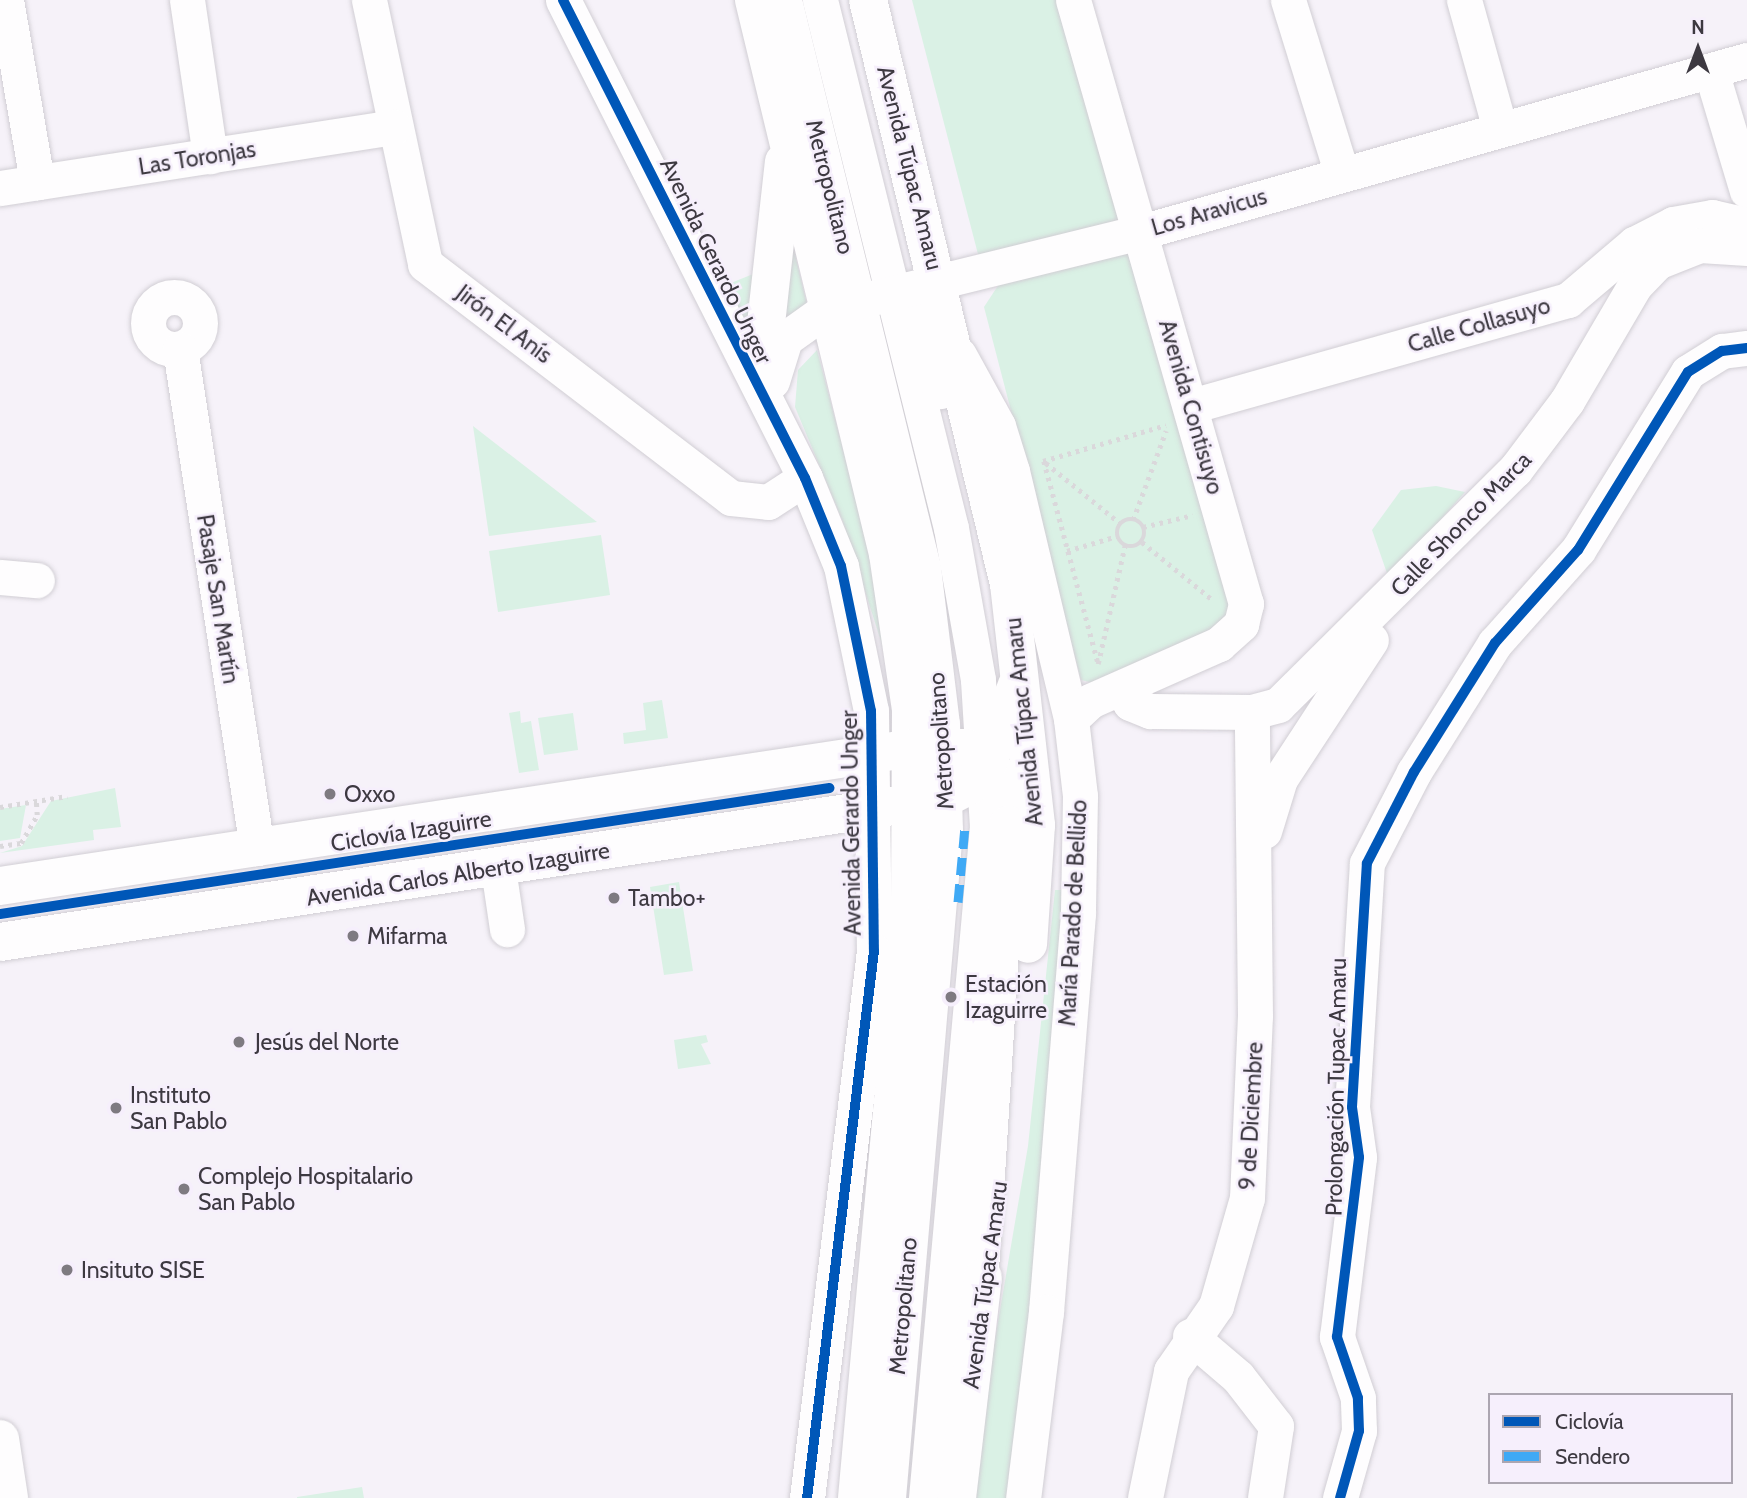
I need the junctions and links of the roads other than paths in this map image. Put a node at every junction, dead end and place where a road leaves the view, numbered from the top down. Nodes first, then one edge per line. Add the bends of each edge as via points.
1 (187, 0) edge
2 (369, 0) edge
3 (563, 0) edge
4 (754, 0) edge
5 (784, 0) edge
6 (820, 0) edge
7 (868, 0) edge
8 (1073, 0) edge
9 (1288, 0) edge
10 (1464, 0) edge
11 (5, 7) edge
12 (1747, 60) edge
13 (1711, 71) junction
14 (394, 127) junction
15 (785, 129) junction
16 (1500, 129) junction
17 (210, 156) junction
18 (1342, 174) junction
19 (37, 182) junction
20 (0, 188) edge
21 (1747, 191) edge
22 (1747, 225) edge
23 (1141, 232) junction
24 (1747, 248) edge
25 (886, 296) junction
26 (954, 347) junction
27 (1747, 348) edge
28 (180, 349) dead end
29 (772, 371) junction
30 (1180, 415) junction
31 (790, 445) junction
32 (805, 478) junction
33 (0, 577) edge
34 (1410, 578) junction
35 (37, 580) dead end
36 (1020, 665) junction
37 (1114, 678) junction
38 (1252, 712) junction
39 (1071, 719) junction
40 (928, 746) junction
41 (874, 754) junction
42 (984, 764) junction
43 (930, 800) junction
44 (536, 806) junction
45 (876, 809) junction
46 (257, 848) junction
47 (540, 861) junction
48 (498, 868) junction
49 (1255, 880) junction
50 (0, 886) edge
51 (508, 929) dead end
52 (0, 943) edge
53 (978, 1302) junction
54 (1190, 1336) junction
55 (0, 1439) edge
56 (5, 1487) edge
57 (807, 1498) edge
58 (857, 1498) edge
59 (888, 1498) edge
60 (926, 1498) edge
61 (957, 1498) edge
62 (1023, 1498) edge
63 (1145, 1498) edge
64 (1265, 1498) edge
65 (1340, 1498) edge

1 - 17 street
2 - 14 street, Jirón El Anís
3 - 31 street, Avenida Gerardo Unger via 758,394
4 - 15 main road, Avenida Túpac Amaru
5 - 25 street, Metropolitano
6 - 25 street, Metropolitano
7 - 25 main road, Avenida Túpac Amaru
8 - 23 street, Avenida Contisuyo
9 - 18 street
10 - 16 street
11 - 19 street
12 - 13 street, Los Aravicus
13 - 16 street, Los Aravicus
13 - 21 street
14 - 17 street, Las Toronjas
14 - 32 street, Jirón El Anís via 425,264 731,498 768,502
15 - 25 main road, Avenida Túpac Amaru
15 - 29 main road via 766,324
16 - 18 street, Los Aravicus
17 - 19 street, Las Toronjas
18 - 23 street, Los Aravicus
19 - 20 street, Las Toronjas
22 - 30 street, Calle Collasuyo via 1712,217 1663,228 1634,244 1568,300
23 - 25 street, Los Aravicus
23 - 30 street, Avenida Contisuyo
24 - 34 street, Calle Shonco Marca via 1700,245 1657,262 1635,285 1543,437
25 - 26 main road, Avenida Túpac Amaru
25 - 29 street, Los Aravicus via 792,331
25 - 40 main road, Avenida Túpac Amaru via 888,554
25 - 42 street, Metropolitano via 982,587 978,680
26 - 36 main road, Avenida Túpac Amaru via 1003,557
26 - 39 street, María Parado de Bellido via 998,426 1028,466 1035,559
27 - 65 street, Prolongación Tupac Amaru via 1721,351 1688,372 1578,550 1521,608 1488,653 1367,863 1352,1107 1359,1157 1337,1337 1358,1398 1359,1432
28 - 46 street, Pasaje San Martín
29 - 31 street via 775,407
30 - 37 street, Avenida Contisuyo via 1202,513 1246,604 1241,624 1192,661
31 - 32 street, Avenida Gerardo Unger
32 - 41 street, Avenida Gerardo Unger via 853,614
33 - 35 street
34 - 38 street, Calle Shonco Marca via 1301,688 1278,705
34 - 49 street via 1276,787
36 - 42 main road via 1010,716
36 - 53 main road, Avenida Túpac Amaru via 1035,843 1013,1107
37 - 38 street, Calle Shonco Marca via 1130,704 1150,711
37 - 39 street, Avenida Contisuyo
38 - 49 street, 9 de Diciembre
39 - 62 street, María Parado de Bellido via 1080,796 1077,914 1045,1312
40 - 41 main road
40 - 42 main road
40 - 43 main road, Avenida Túpac Amaru
41 - 44 main road
41 - 45 street, Avenida Gerardo Unger
42 - 43 main road
42 - 53 main road via 1003,786 1008,825
42 - 60 street, Metropolitano via 987,826
43 - 45 main road, Avenida Carlos Alberto Izaguirre
43 - 58 main road, Avenida Túpac Amaru
43 - 59 street, Metropolitano
44 - 46 main road
44 - 47 main road via 550,814 561,836
45 - 47 main road, Avenida Carlos Alberto Izaguirre
45 - 57 street, Avenida Gerardo Unger via 874,951
46 - 50 main road
47 - 48 main road, Avenida Carlos Alberto Izaguirre
48 - 51 street
48 - 52 main road, Avenida Carlos Alberto Izaguirre
49 - 54 street, 9 de Diciembre via 1247,1198 1216,1306
53 - 61 main road, Avenida Túpac Amaru
54 - 63 street, 9 de Diciembre via 1168,1380
54 - 64 street via 1238,1377 1276,1426
55 - 56 main road

